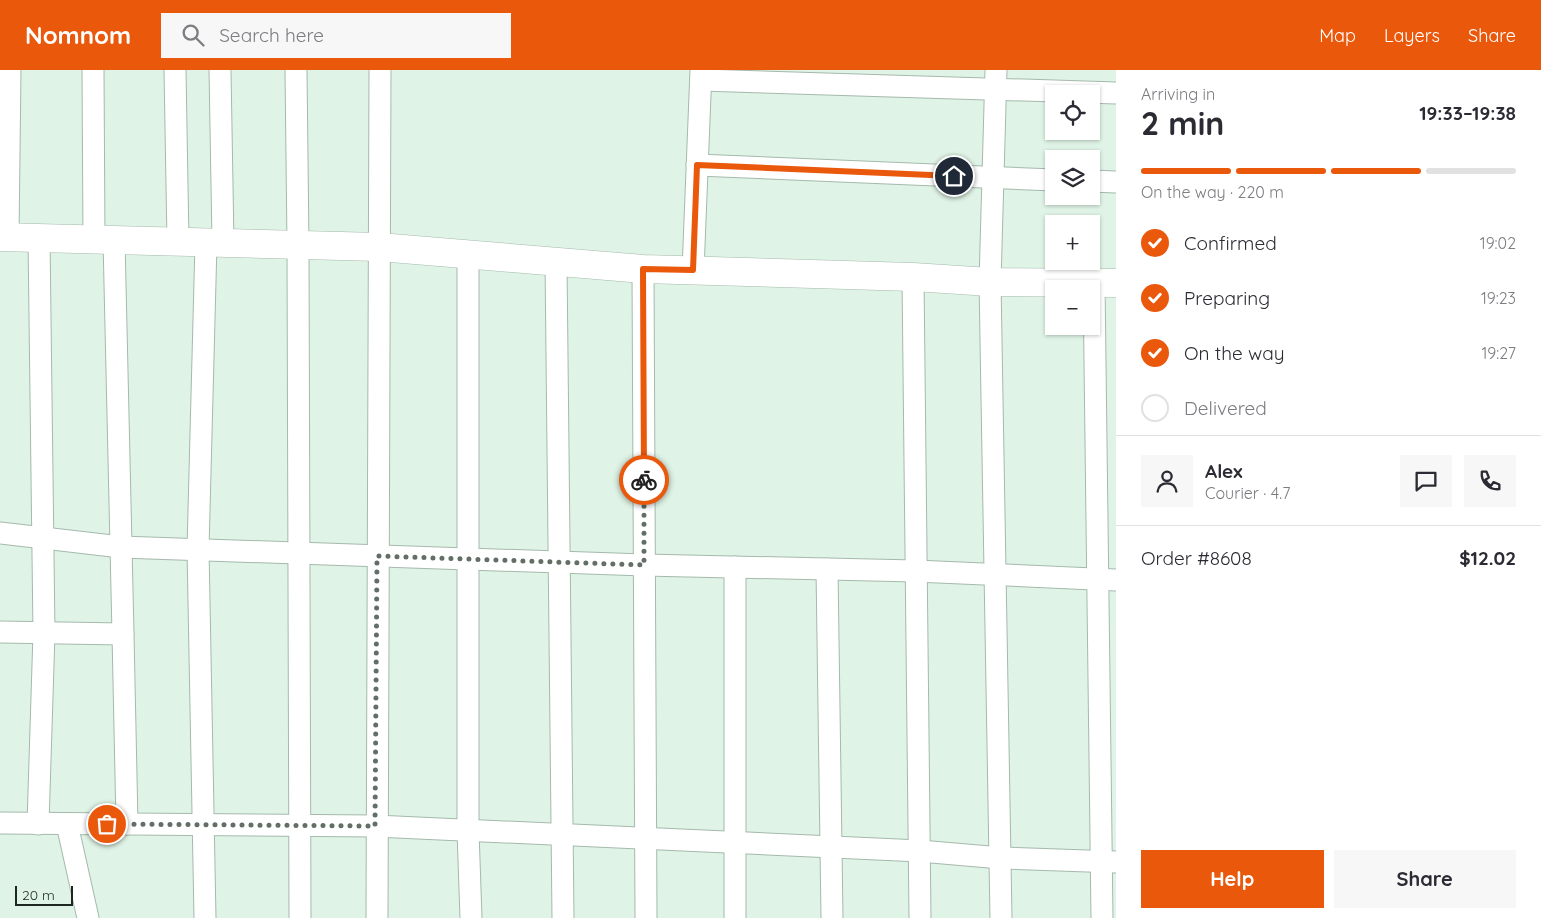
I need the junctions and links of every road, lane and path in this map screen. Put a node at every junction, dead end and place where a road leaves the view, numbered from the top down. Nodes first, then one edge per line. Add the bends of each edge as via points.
1 (10, 70) edge
2 (94, 70) edge
3 (175, 70) edge
4 (220, 70) edge
5 (296, 70) edge
6 (380, 70) edge
7 (701, 75) edge
8 (996, 80) edge
9 (1116, 93) edge
10 (697, 165) junction
11 (993, 177) junction
12 (1045, 180) edge
13 (1100, 181) edge
14 (1116, 182) edge
15 (4, 237) edge
16 (39, 238) junction
17 (104, 240) junction
18 (178, 242) junction
19 (215, 243) junction
20 (298, 245) junction
21 (379, 247) junction
22 (468, 255) junction
23 (556, 262) junction
24 (643, 269) junction
25 (693, 270) junction
26 (913, 277) junction
27 (990, 282) junction
28 (1105, 282) edge
29 (0, 533) edge
30 (42, 538) junction
31 (121, 547) junction
32 (198, 549) junction
33 (300, 553) junction
34 (377, 556) junction
35 (468, 559) junction
36 (559, 562) junction
37 (644, 565) junction
38 (735, 567) junction
39 (827, 569) junction
40 (915, 571) junction
41 (995, 576) junction
42 (1107, 580) edge
43 (0, 632) edge
44 (44, 633) junction
45 (123, 634) junction
46 (0, 824) edge
47 (38, 824) junction
48 (67, 824) junction
49 (127, 824) junction
50 (204, 825) junction
51 (300, 826) junction
52 (375, 826) junction
53 (468, 831) junction
54 (562, 835) junction
55 (645, 839) junction
56 (735, 843) junction
57 (831, 847) junction
58 (920, 851) junction
59 (1001, 858) junction
60 (1108, 862) edge
61 (88, 918) edge
62 (205, 918) edge
63 (300, 918) edge
64 (377, 918) edge
65 (471, 918) edge
66 (563, 918) edge
67 (646, 918) edge
68 (735, 918) edge
69 (832, 918) edge
70 (920, 918) edge
71 (1001, 918) edge
72 (1102, 918) edge

1 - 15 street
2 - 17 street
3 - 18 street
4 - 19 street
5 - 20 street
6 - 21 street
7 - 8 street
7 - 10 street
8 - 9 street
8 - 11 street
10 - 11 street
10 - 25 street
11 - 12 street
11 - 27 street
13 - 14 street
15 - 16 street
16 - 17 street
16 - 30 street
17 - 18 street
17 - 31 street
18 - 19 street
19 - 20 street
19 - 32 street
20 - 21 street
20 - 33 street
21 - 22 street
21 - 34 street
22 - 23 street
22 - 35 street
23 - 24 street
23 - 36 street
24 - 25 street
24 - 37 street
25 - 26 street
26 - 27 street
26 - 40 street
27 - 28 street
27 - 41 street
28 - 42 street
29 - 30 street
30 - 31 street
30 - 44 street
31 - 32 street
31 - 45 street
32 - 33 street
32 - 50 street
33 - 34 street
33 - 51 street
34 - 35 street
34 - 52 street
35 - 36 street
35 - 53 street
36 - 37 street
36 - 54 street
37 - 38 street
37 - 55 street
38 - 39 street
38 - 56 street
39 - 40 street
39 - 57 street
40 - 41 street
40 - 58 street
41 - 42 street
41 - 59 street
42 - 60 street
43 - 44 street
44 - 45 street
44 - 47 street
45 - 49 street
46 - 47 street
47 - 48 street
48 - 49 street
48 - 61 street
49 - 50 street
50 - 51 street
50 - 62 street
51 - 52 street
51 - 63 street
52 - 53 street
52 - 64 street
53 - 54 street
53 - 65 street
54 - 55 street
54 - 66 street
55 - 56 street
55 - 67 street
56 - 57 street
56 - 68 street
57 - 58 street
57 - 69 street
58 - 59 street
58 - 70 street
59 - 60 street
59 - 71 street
60 - 72 street

